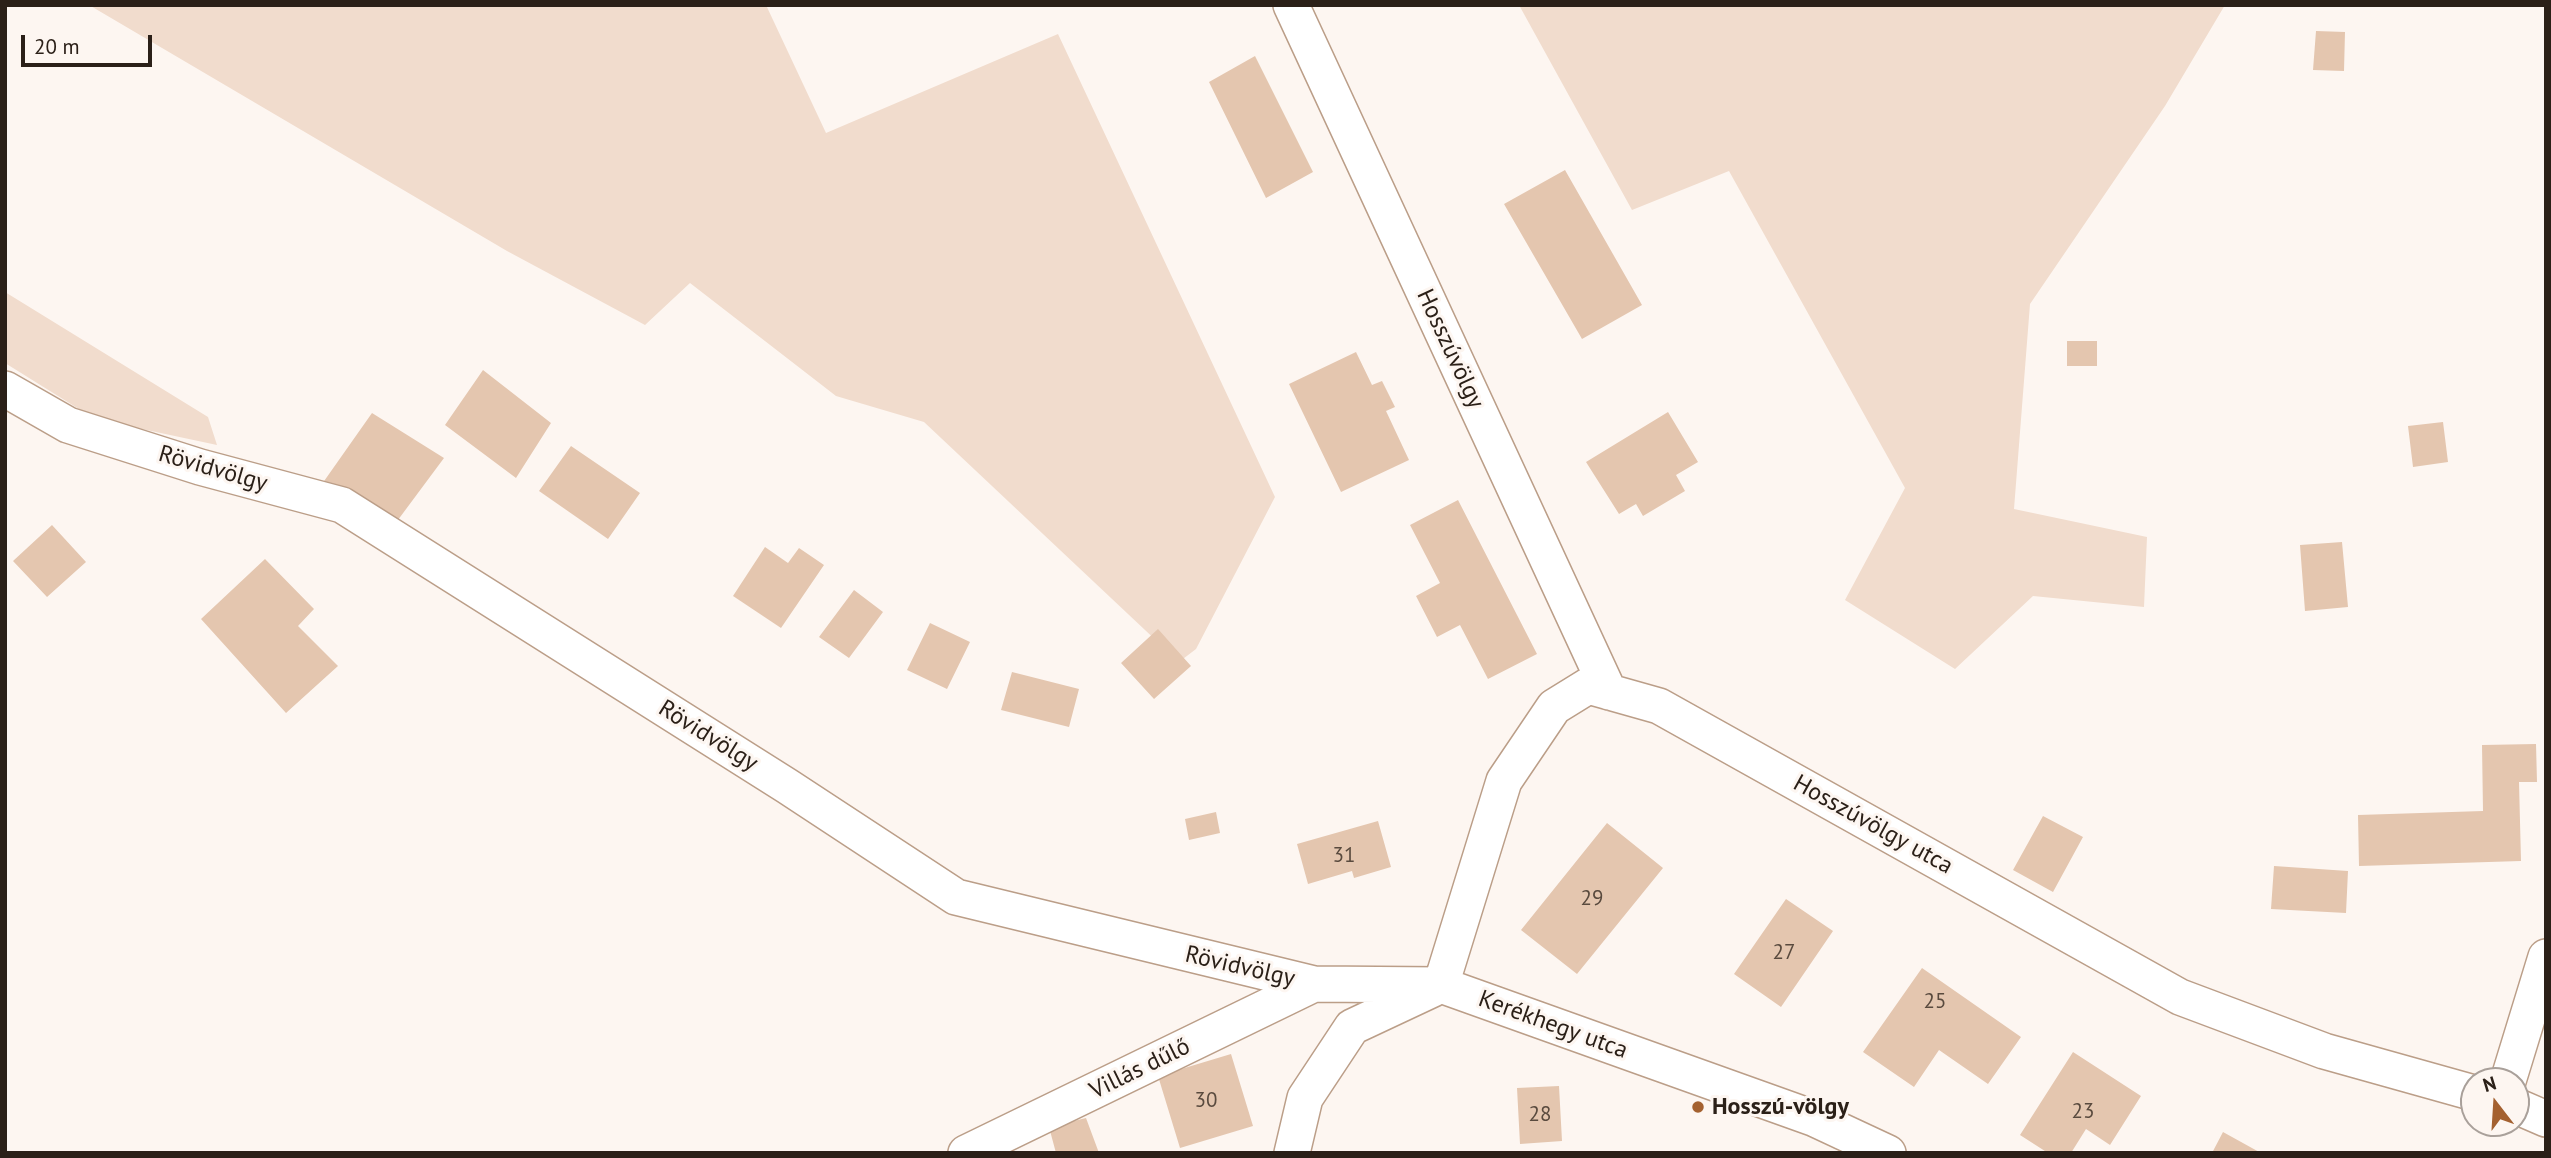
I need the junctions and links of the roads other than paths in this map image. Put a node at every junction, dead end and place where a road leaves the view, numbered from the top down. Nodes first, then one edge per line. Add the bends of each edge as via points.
1 (1292, 5) edge
2 (5, 389) edge
3 (1609, 692) junction
4 (2546, 957) edge
5 (1314, 984) junction
6 (1441, 985) junction
7 (2512, 1067) edge
8 (2460, 1089) edge
9 (966, 1153) edge
10 (1292, 1153) edge
11 (1888, 1153) edge

1 - 3 street, Hosszúvölgy
2 - 5 street, Rövidvölgy via 68,425 342,505 956,897
3 - 6 street, Hosszúvölgy utca via 1588,686 1554,707 1504,781
3 - 8 street, Hosszúvölgy utca via 1659,705 2180,997 2324,1051
4 - 7 street
5 - 6 street, Rövidvölgy
5 - 9 street, Villás dűlő
6 - 10 street via 1352,1027 1305,1098
6 - 11 street, Kerékhegy utca via 1813,1118

